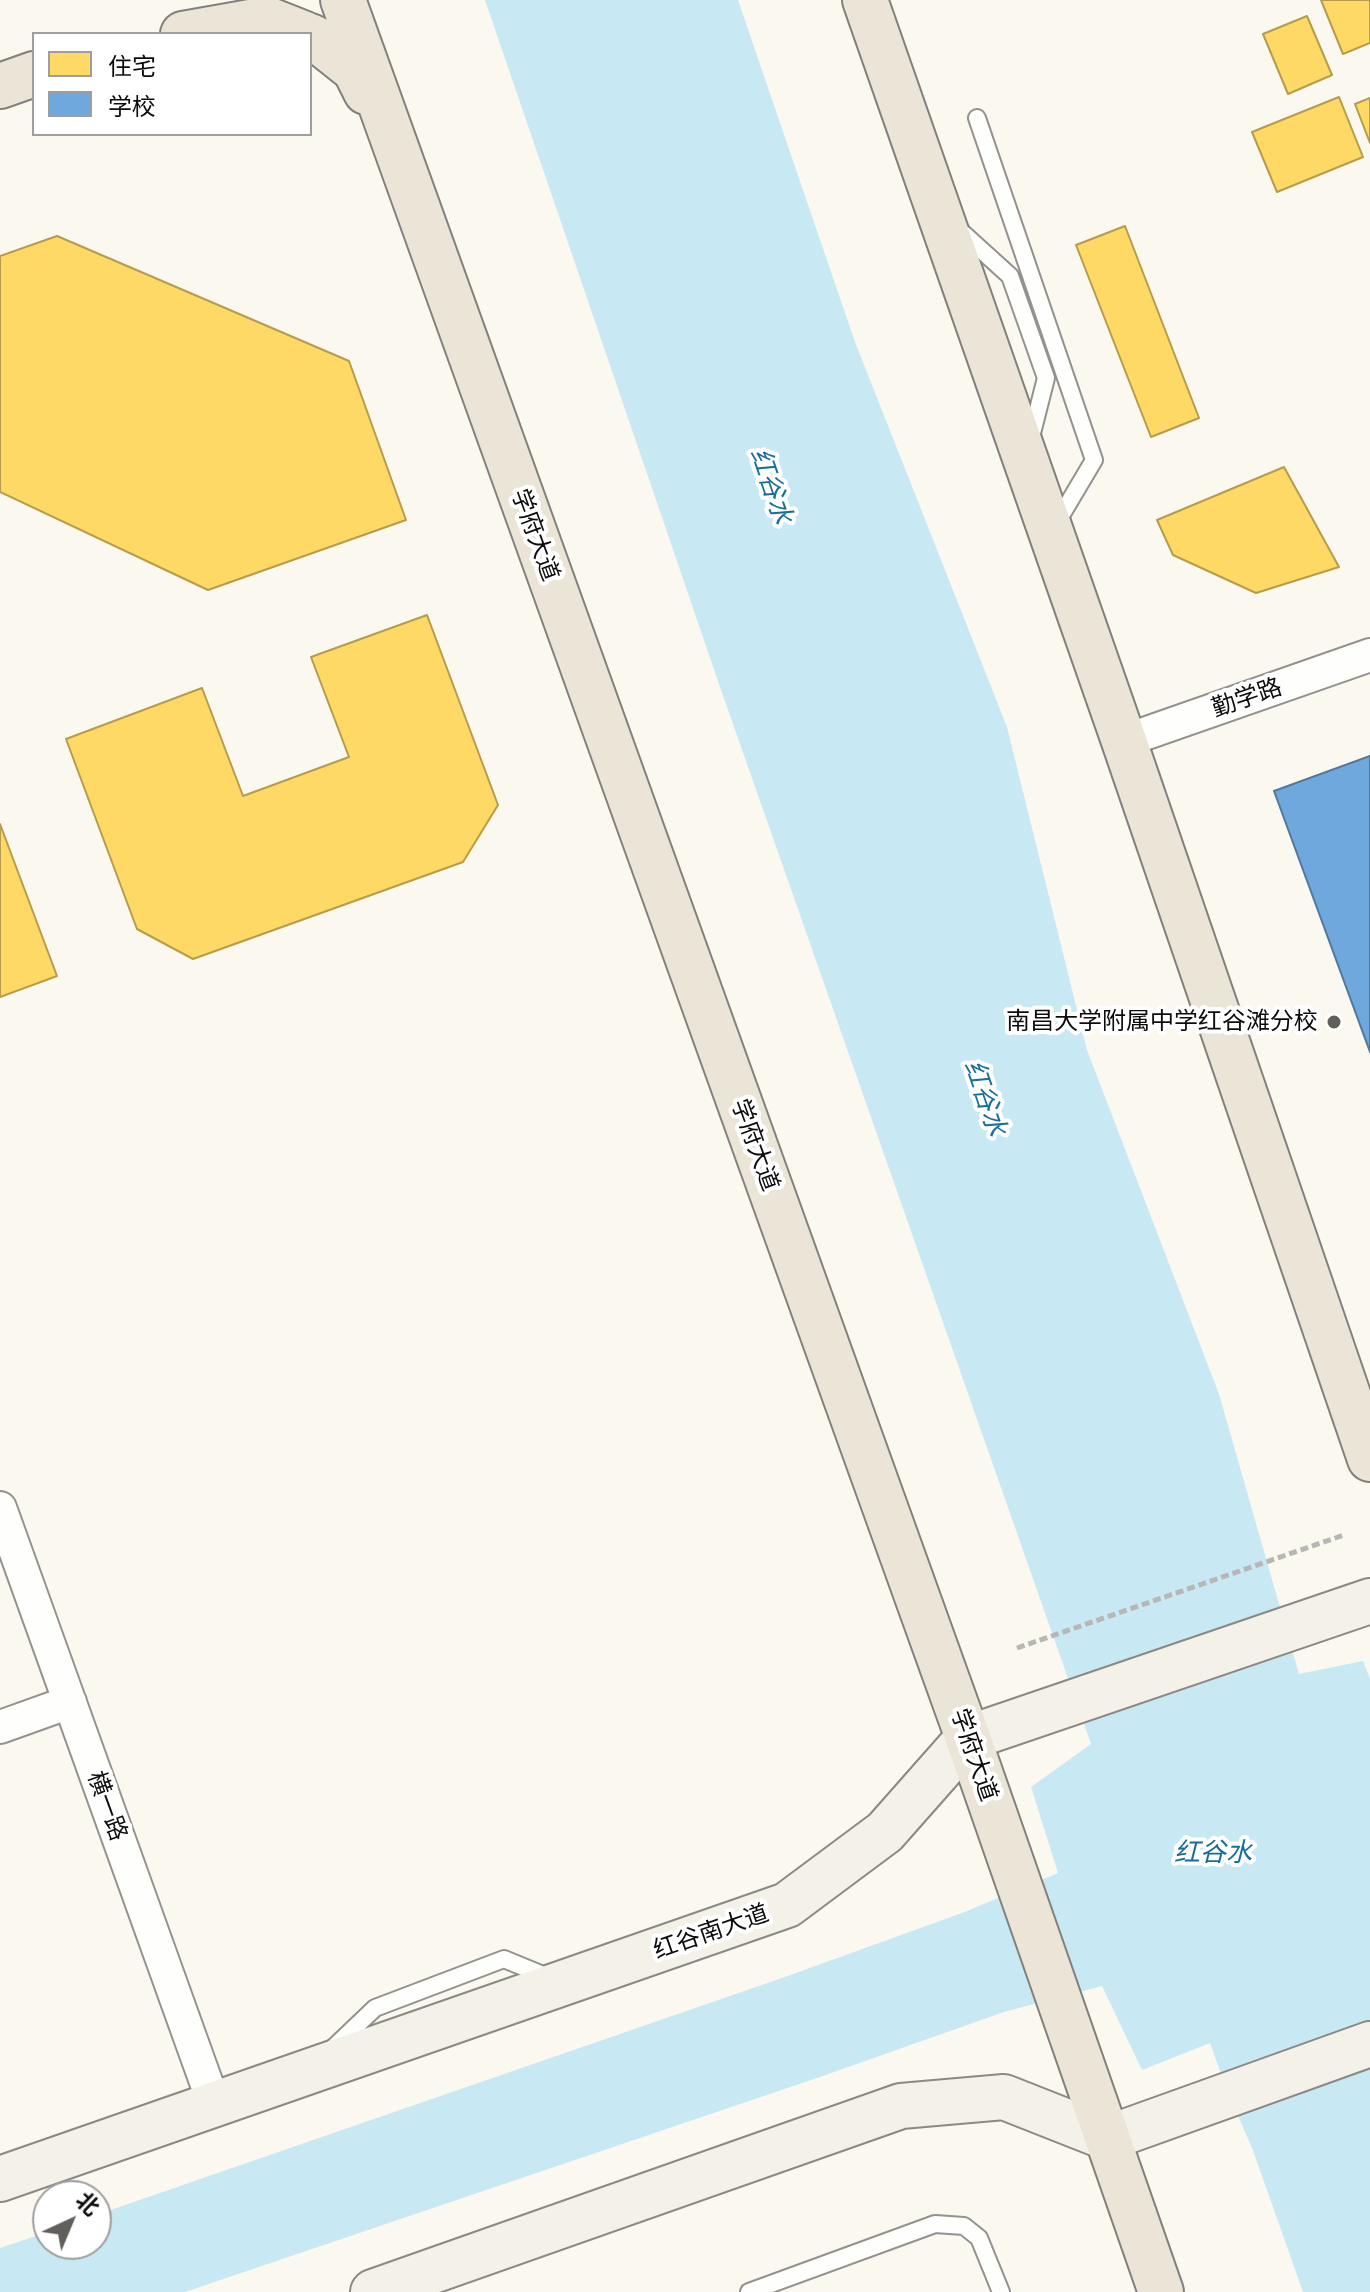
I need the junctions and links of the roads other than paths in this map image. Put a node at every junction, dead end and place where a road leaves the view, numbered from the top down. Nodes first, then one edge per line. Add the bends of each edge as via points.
1 (247, 0) edge
2 (343, 0) edge
3 (874, 13) edge
4 (155, 32) edge
5 (194, 32) edge
6 (300, 32) edge
7 (312, 37) edge
8 (32, 75) edge
9 (0, 86) edge
10 (977, 118) dead end
11 (397, 150) junction
12 (1051, 532) junction
13 (1370, 655) edge
14 (1124, 741) junction
15 (1370, 1459) edge
16 (0, 1508) edge
17 (1357, 1606) edge
18 (70, 1702) junction
19 (0, 1727) edge
20 (968, 1738) junction
21 (1370, 2044) edge
22 (214, 2104) junction
23 (1108, 2138) junction
24 (0, 2179) edge
25 (373, 2292) edge
26 (749, 2292) edge
27 (1001, 2292) edge
28 (1161, 2292) edge

1 - 4 main road
2 - 11 main road, 学府大道
3 - 12 main road
5 - 6 main road via 267,19
7 - 11 main road via 355,70
8 - 9 main road
10 - 12 lane via 1094,460
11 - 20 main road, 学府大道
12 - 14 main road
13 - 14 street, 勤学路
14 - 15 main road
16 - 18 street, 横一路
17 - 20 main road
18 - 19 street
18 - 22 street, 横一路
20 - 22 main road, 红谷南大道 via 885,1832 787,1905
20 - 23 main road, 学府大道
21 - 23 main road
22 - 24 main road, 红谷南大道
23 - 25 main road via 1004,2097 901,2106
23 - 28 main road, 学府大道
26 - 27 lane via 935,2224 964,2226 979,2238

